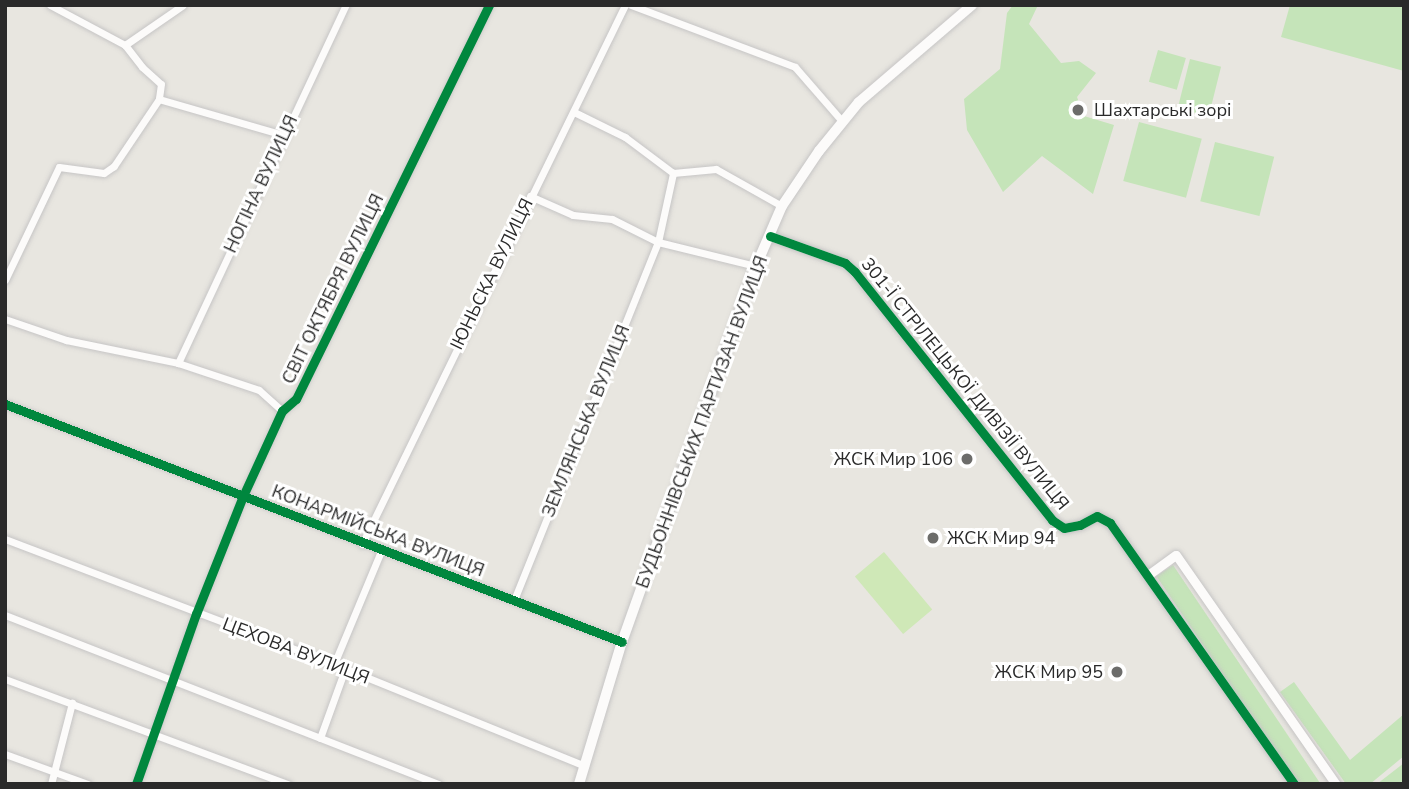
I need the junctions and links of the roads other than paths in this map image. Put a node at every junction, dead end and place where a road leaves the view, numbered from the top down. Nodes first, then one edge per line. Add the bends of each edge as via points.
1 (50, 5) edge
2 (183, 5) edge
3 (346, 5) edge
4 (489, 5) edge
5 (625, 5) edge
6 (631, 5) edge
7 (972, 5) edge
8 (125, 46) junction
9 (159, 99) junction
10 (574, 112) junction
11 (842, 121) junction
12 (284, 135) junction
13 (673, 173) junction
14 (530, 196) junction
15 (782, 206) junction
16 (770, 236) junction
17 (658, 242) junction
18 (757, 266) junction
19 (5, 280) edge
20 (5, 319) edge
21 (178, 363) junction
22 (5, 404) edge
23 (282, 411) junction
24 (243, 496) junction
25 (5, 539) edge
26 (362, 544) junction
27 (381, 551) junction
28 (1148, 575) junction
29 (514, 600) junction
30 (196, 614) junction
31 (5, 615) edge
32 (622, 642) junction
33 (334, 664) junction
34 (345, 669) junction
35 (5, 678) edge
36 (172, 680) junction
37 (72, 703) junction
38 (154, 733) junction
39 (320, 738) junction
40 (5, 754) edge
41 (585, 766) junction
42 (55, 771) junction
43 (51, 784) edge
44 (88, 784) edge
45 (135, 784) edge
46 (288, 784) edge
47 (438, 784) edge
48 (579, 784) edge
49 (1294, 784) edge
50 (1336, 784) edge

1 - 8 street
2 - 8 street
3 - 12 street, НОГІНА ВУЛИЦЯ
4 - 23 street, СВІТ ОКТЯБРЯ ВУЛИЦЯ via 296,399
5 - 10 street, IЮНЬСКА ВУЛИЦЯ
6 - 11 street via 795,66
7 - 11 main road, БУДЬОННІВСЬКИХ ПАРТИЗАН ВУЛИЦЯ via 878,83
8 - 9 street via 161,83
9 - 12 street
9 - 19 street via 114,166 104,173 59,167
10 - 13 street via 625,137
10 - 14 street, IЮНЬСКА ВУЛИЦЯ
11 - 15 main road, БУДЬОННІВСЬКИХ ПАРТИЗАН ВУЛИЦЯ
12 - 21 street, НОГІНА ВУЛИЦЯ
13 - 15 street via 716,169
13 - 17 street, ЗЕМЛЯНСЬКА ВУЛИЦЯ
14 - 17 street via 573,215 612,219
14 - 26 street, IЮНЬСКА ВУЛИЦЯ
15 - 16 main road, БУДЬОННІВСЬКИХ ПАРТИЗАН ВУЛИЦЯ
16 - 18 main road, БУДЬОННІВСЬКИХ ПАРТИЗАН ВУЛИЦЯ
16 - 28 street, 301-Ї СТРІЛЕЦЬКОЇ ДИВІЗІЇ ВУЛИЦЯ via 845,262 1052,520 1064,528 1103,518
17 - 18 street
17 - 29 street, ЗЕМЛЯНСЬКА ВУЛИЦЯ
18 - 32 main road, БУДЬОННІВСЬКИХ ПАРТИЗАН ВУЛИЦЯ
20 - 21 street via 66,340
21 - 23 street via 259,390
22 - 24 street, КОНАРМІЙСЬКА ВУЛИЦЯ
23 - 24 street, СВІТ ОКТЯБРЯ ВУЛИЦЯ
24 - 26 street, КОНАРМІЙСЬКА ВУЛИЦЯ
24 - 30 street, СВІТ ОКТЯБРЯ ВУЛИЦЯ
25 - 30 street, ЦЕХОВА ВУЛИЦЯ
26 - 27 street, КОНАРМІЙСЬКА ВУЛИЦЯ
27 - 29 street, КОНАРМІЙСЬКА ВУЛИЦЯ
27 - 33 street
28 - 49 street, 301-Ї СТРІЛЕЦЬКОЇ ДИВІЗІЇ ВУЛИЦЯ
28 - 50 street via 1176,555
29 - 32 street, КОНАРМІЙСЬКА ВУЛИЦЯ
30 - 33 street, ЦЕХОВА ВУЛИЦЯ
30 - 36 street, СВІТ ОКТЯБРЯ ВУЛИЦЯ
31 - 36 street
32 - 41 main road, БУДЬОННІВСЬКИХ ПАРТИЗАН ВУЛИЦЯ
33 - 34 street, ЦЕХОВА ВУЛИЦЯ
34 - 39 street
34 - 41 street, ЦЕХОВА ВУЛИЦЯ
35 - 37 street
36 - 38 street, СВІТ ОКТЯБРЯ ВУЛИЦЯ
36 - 39 street
37 - 38 street
37 - 42 street
38 - 45 street, СВІТ ОКТЯБРЯ ВУЛИЦЯ
38 - 46 street
39 - 47 street
40 - 42 street
41 - 48 main road, БУДЬОННІВСЬКИХ ПАРТИЗАН ВУЛИЦЯ
42 - 43 street
42 - 44 street

